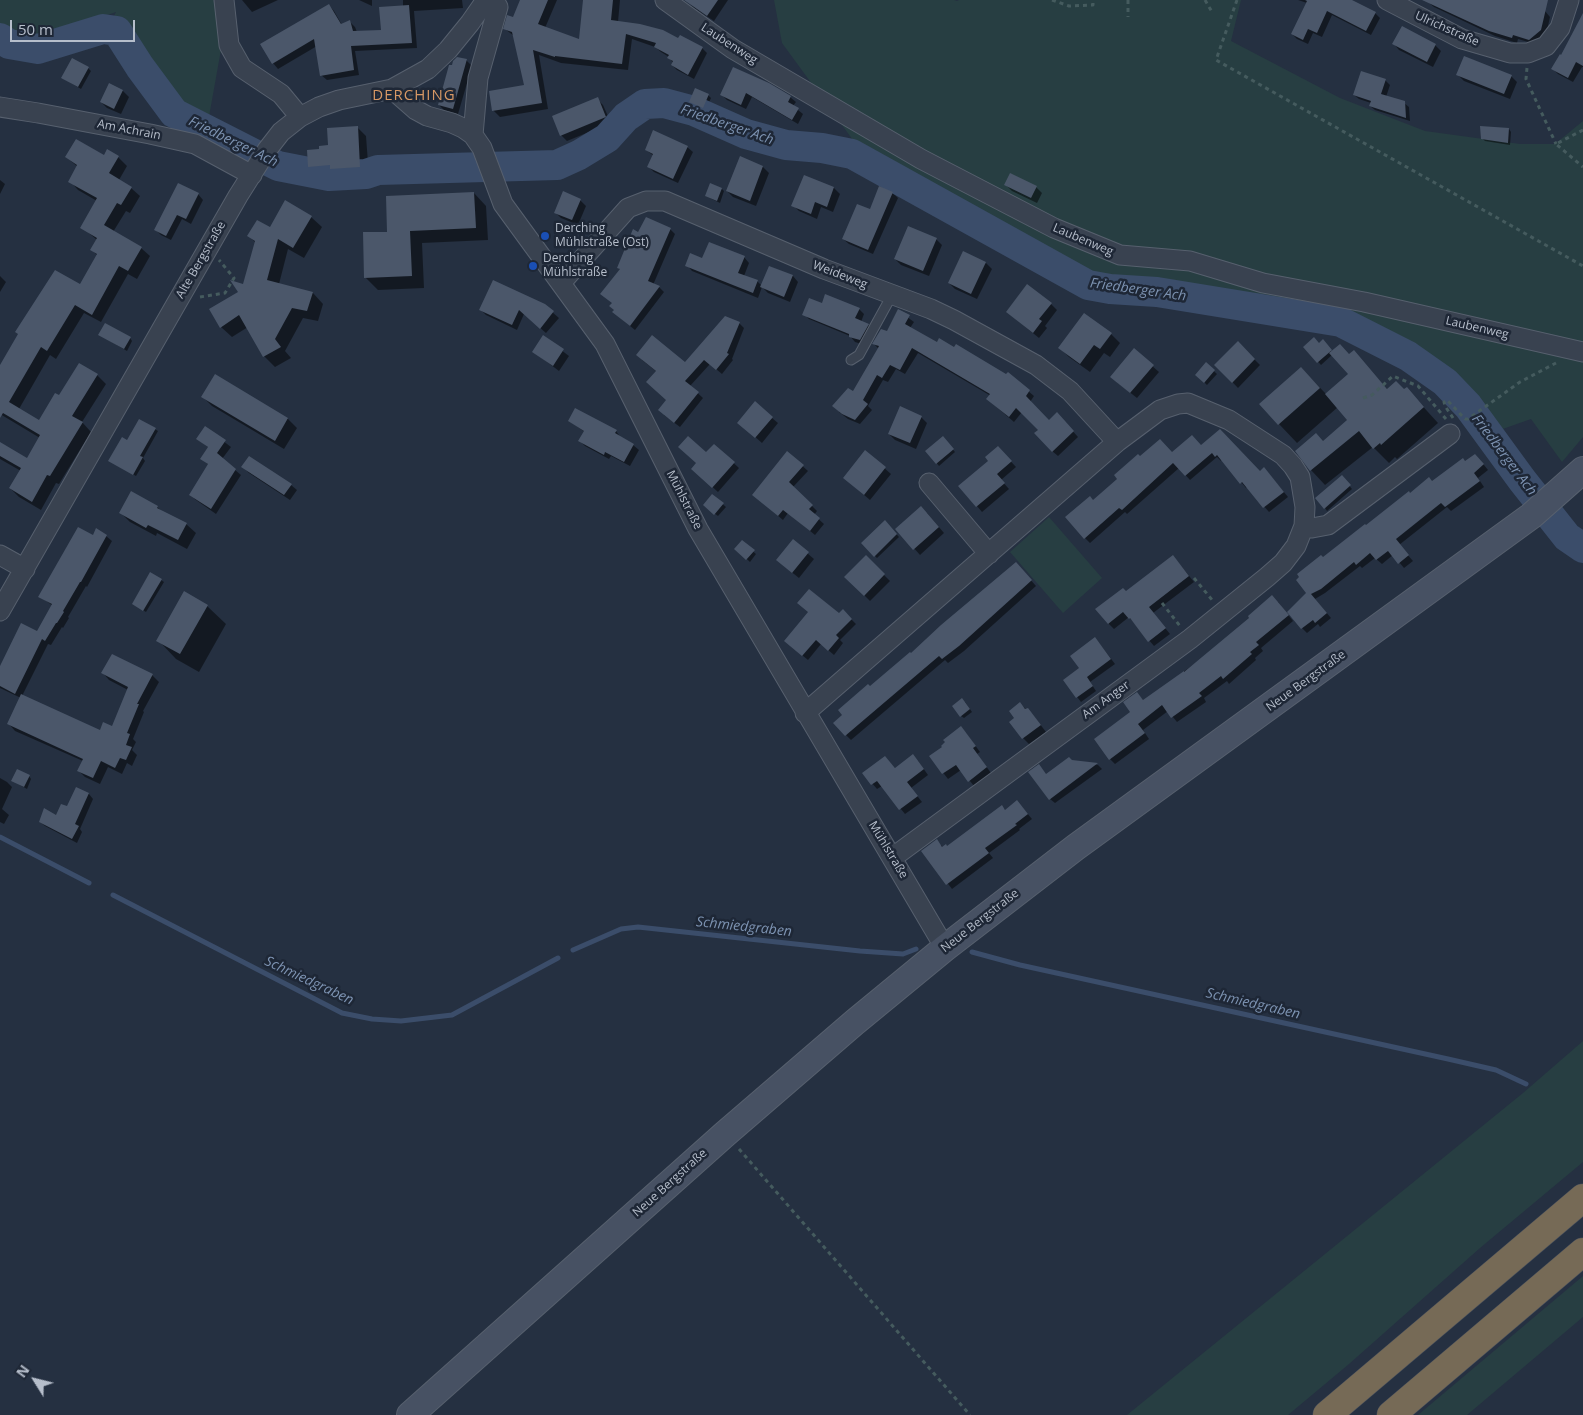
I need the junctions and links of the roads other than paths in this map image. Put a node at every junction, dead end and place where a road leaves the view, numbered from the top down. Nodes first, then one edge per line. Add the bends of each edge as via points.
1 (224, 0) edge
2 (486, 0) edge
3 (494, 0) edge
4 (665, 0) edge
5 (1387, 0) edge
6 (1569, 0) edge
7 (392, 89) junction
8 (0, 107) edge
9 (300, 117) junction
10 (473, 135) junction
11 (254, 171) junction
12 (561, 284) junction
13 (892, 295) junction
14 (1583, 352) edge
15 (851, 360) dead end
16 (1452, 432) road end
17 (1117, 442) junction
18 (1583, 470) edge
19 (929, 483) dead end
20 (1304, 526) junction
21 (989, 554) junction
22 (0, 555) edge
23 (25, 569) junction
24 (0, 611) edge
25 (805, 713) junction
26 (892, 858) junction
27 (945, 948) junction
28 (1583, 1198) edge
29 (1583, 1252) edge
30 (410, 1415) edge
31 (1326, 1415) edge
32 (1391, 1415) edge

1 - 9 street via 229,45 242,68 281,94
2 - 7 street, Alte Bergstraße via 465,30 428,70
3 - 10 street via 498,8 478,78
4 - 14 street, Laubenweg via 733,49 921,159 1054,228 1120,255 1190,261 1263,284 1364,302
5 - 6 street, Ulrichstraße via 1462,39 1510,53 1528,53 1546,46 1560,28
7 - 9 street, Alte Bergstraße via 319,106
7 - 10 street, Mühlstraße via 416,110 452,123
8 - 11 street, Am Achrain via 195,144
9 - 11 street, Alte Bergstraße via 281,132
10 - 12 street, Mühlstraße via 486,157 503,204
11 - 23 street, Alte Bergstraße
12 - 13 street, Weideweg via 628,208 646,201 664,201
12 - 25 street, Mühlstraße via 605,344 698,529
13 - 15 lane via 859,355
13 - 17 street, Weideweg via 954,320 1036,365 1070,391
16 - 20 street via 1328,525
17 - 20 street, Am Anger via 1160,410 1178,404 1188,403 1229,420 1271,446 1293,466 1303,491
17 - 21 street, Am Anger
18 - 27 main road, Neue Bergstraße via 1531,516 1076,847
19 - 21 street
20 - 26 street, Am Anger via 1296,546 1267,577 1190,639
21 - 25 street, Am Anger
22 - 23 street
23 - 24 street, Alte Bergstraße
25 - 26 street, Mühlstraße
26 - 27 street, Mühlstraße
27 - 30 main road, Neue Bergstraße via 725,1134
28 - 31 highway
29 - 32 highway

